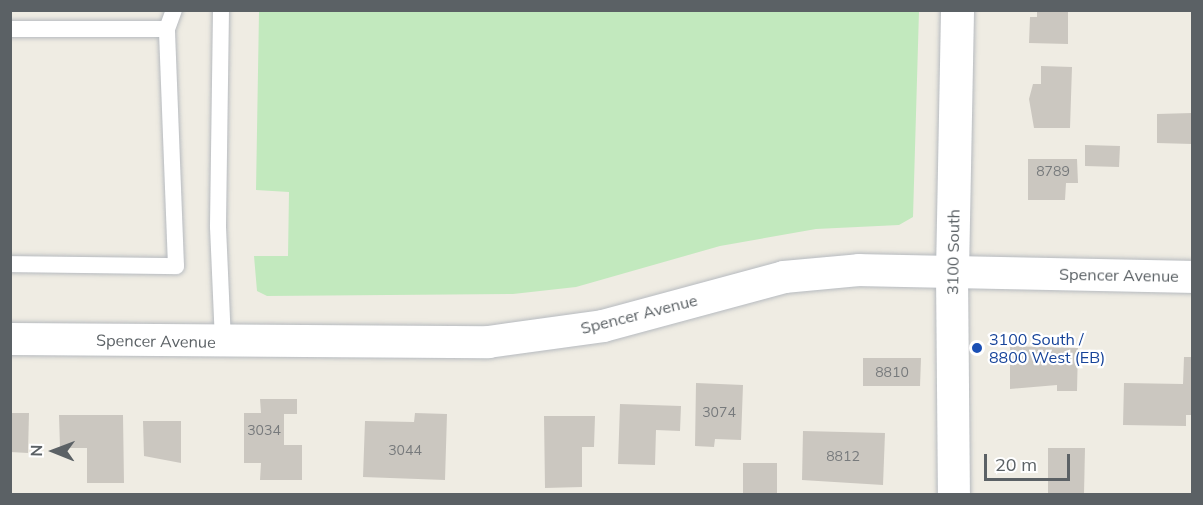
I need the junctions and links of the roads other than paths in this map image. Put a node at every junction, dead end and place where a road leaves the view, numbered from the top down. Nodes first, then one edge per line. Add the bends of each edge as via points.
1 (174, 10) edge
2 (221, 10) edge
3 (957, 10) edge
4 (10, 29) edge
5 (167, 29) junction
6 (10, 264) edge
7 (952, 272) junction
8 (1192, 276) edge
9 (10, 339) edge
10 (223, 343) junction
11 (954, 495) edge

1 - 5 lane
2 - 10 lane via 218,227
3 - 7 street, 3100 South
4 - 5 lane
5 - 6 lane via 176,266
7 - 8 street, Spencer Avenue
7 - 10 street, Spencer Avenue via 859,270 784,277 603,326 488,342
7 - 11 street, 3100 South
9 - 10 street, Spencer Avenue

